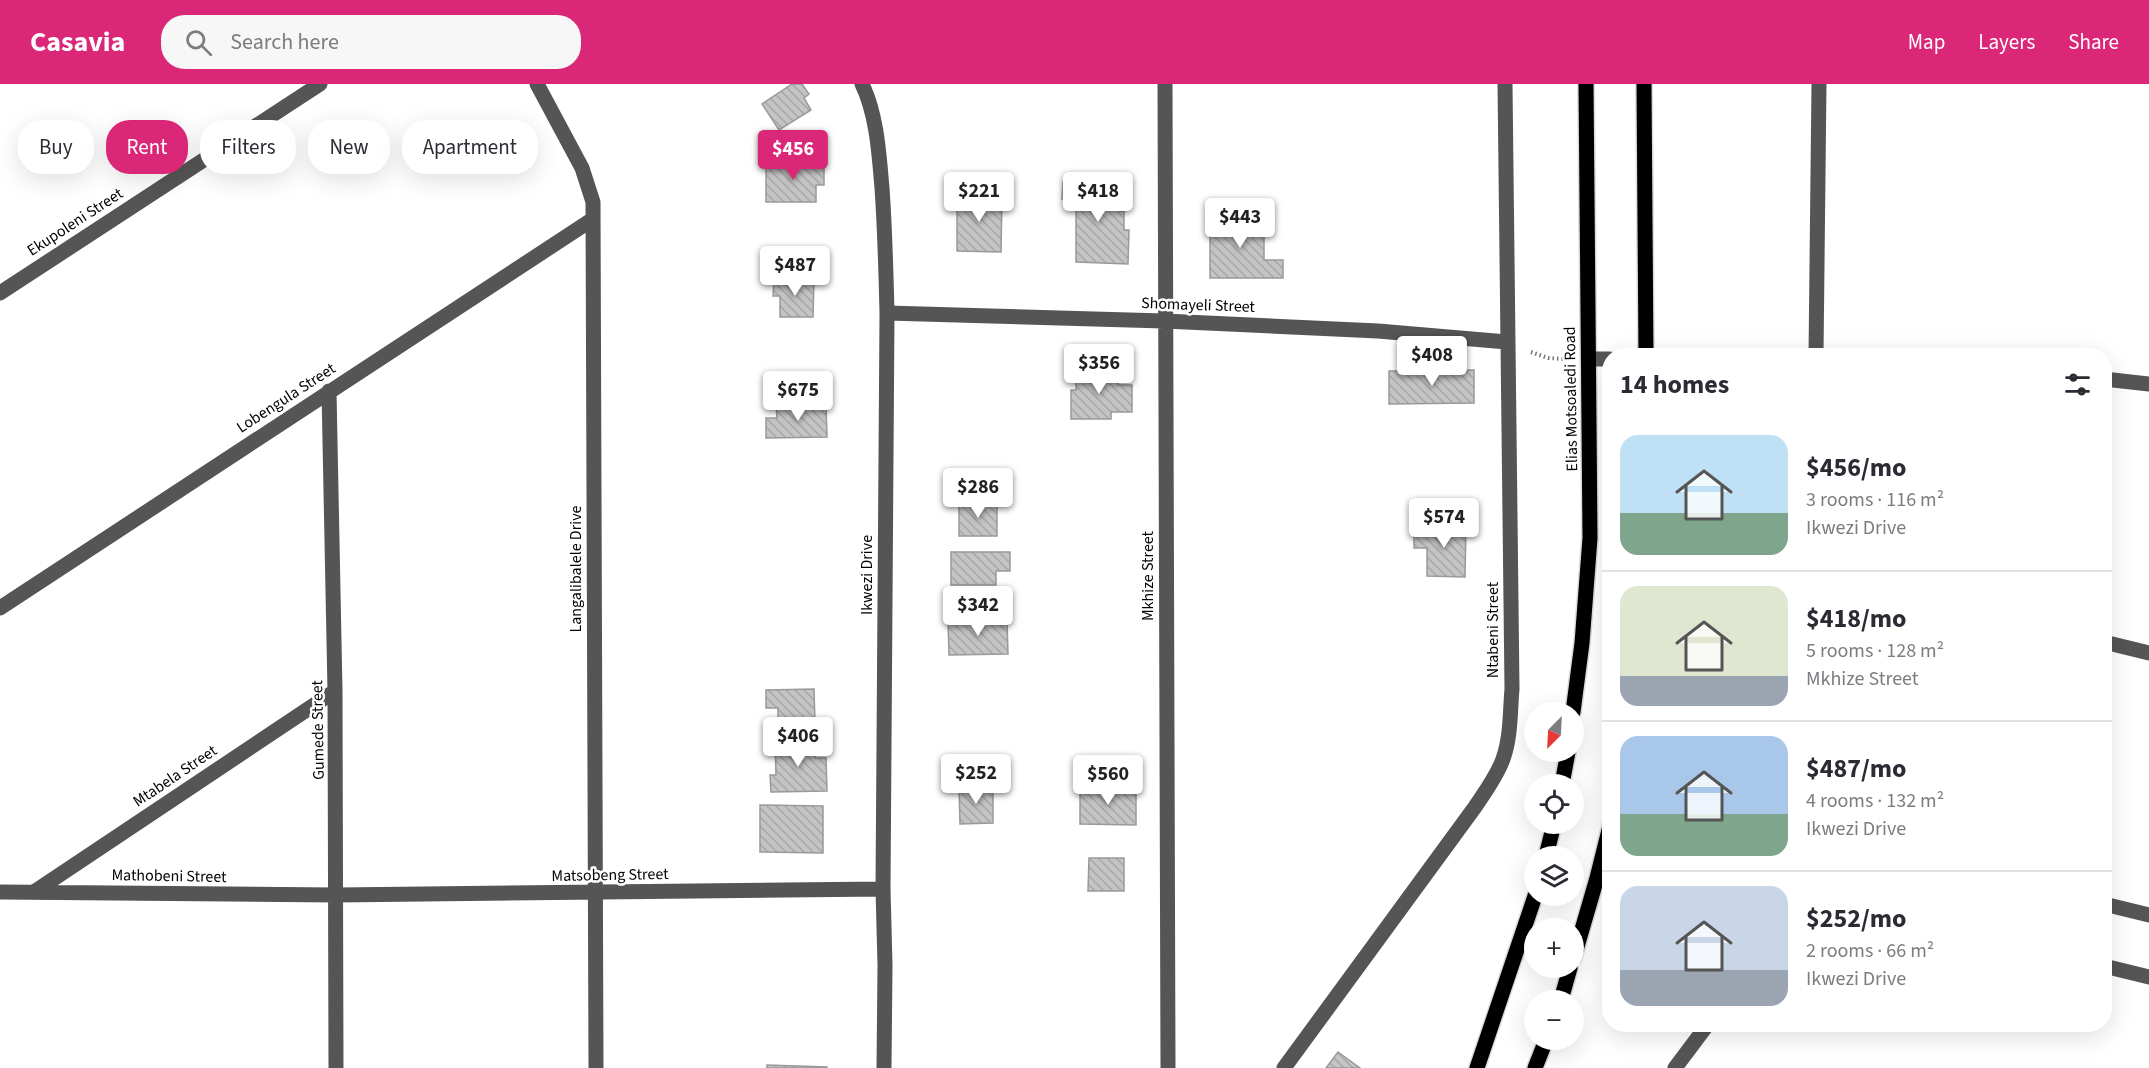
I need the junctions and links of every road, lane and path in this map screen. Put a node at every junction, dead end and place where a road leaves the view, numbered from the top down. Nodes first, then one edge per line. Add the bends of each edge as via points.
1 (321, 84) edge
2 (537, 84) edge
3 (862, 84) edge
4 (1165, 84) edge
5 (1505, 84) edge
6 (1586, 84) edge
7 (1644, 84) edge
8 (1820, 84) edge
9 (593, 219) junction
10 (0, 293) edge
11 (887, 313) junction
12 (1164, 321) junction
13 (1507, 342) junction
14 (1646, 348) edge
15 (1816, 348) edge
16 (1589, 359) junction
17 (1602, 359) edge
18 (2112, 383) edge
19 (2149, 384) edge
20 (329, 391) junction
21 (0, 608) edge
22 (2112, 644) edge
23 (2149, 653) edge
24 (335, 691) junction
25 (1575, 702) edge
26 (1602, 858) edge
27 (883, 889) junction
28 (0, 892) edge
29 (34, 892) junction
30 (595, 893) junction
31 (337, 895) junction
32 (1532, 906) edge
33 (2112, 906) edge
34 (2149, 915) edge
35 (1584, 923) edge
36 (2112, 968) edge
37 (2149, 977) edge
38 (1702, 1032) edge
39 (1542, 1050) edge
40 (336, 1068) edge
41 (596, 1068) edge
42 (884, 1068) edge
43 (1168, 1068) edge
44 (1284, 1068) edge
45 (1477, 1068) edge
46 (1535, 1068) edge
47 (1675, 1068) edge

1 - 10 street, Ekupoleni Street
2 - 9 street, Langalibalele Drive via 582,168 591,194
3 - 11 street, Ikwezi Drive via 869,100 880,158
4 - 12 street, Mkhize Street
5 - 13 street, Ntabeni Street
6 - 16 main road, Elias Motsoaledi Road
7 - 14 main road
8 - 15 street
9 - 20 street, Lobengula Street
9 - 30 street, Langalibalele Drive
11 - 12 street, Shomayeli Street
11 - 27 street, Ikwezi Drive
12 - 13 street, Shomayeli Street via 1378,331
12 - 43 street, Mkhize Street
13 - 16 path via 1548,358
13 - 44 street, Ntabeni Street via 1512,689 1503,758 1475,807
16 - 17 street
16 - 25 main road, Elias Motsoaledi Road via 1590,538
18 - 19 street
20 - 21 street, Lobengula Street
20 - 24 street, Gumede Street
22 - 23 street
24 - 29 street, Mtabela Street
24 - 31 street, Gumede Street
26 - 35 main road
27 - 30 street, Matsobeng Street
27 - 42 street, Ikwezi Drive
28 - 29 street, Mathobeni Street
29 - 31 street, Mathobeni Street
30 - 31 street, Matsobeng Street
30 - 41 street, Langalibalele Drive
31 - 40 street, Gumede Street
32 - 45 main road
33 - 34 street
36 - 37 street
38 - 47 street
39 - 46 main road

